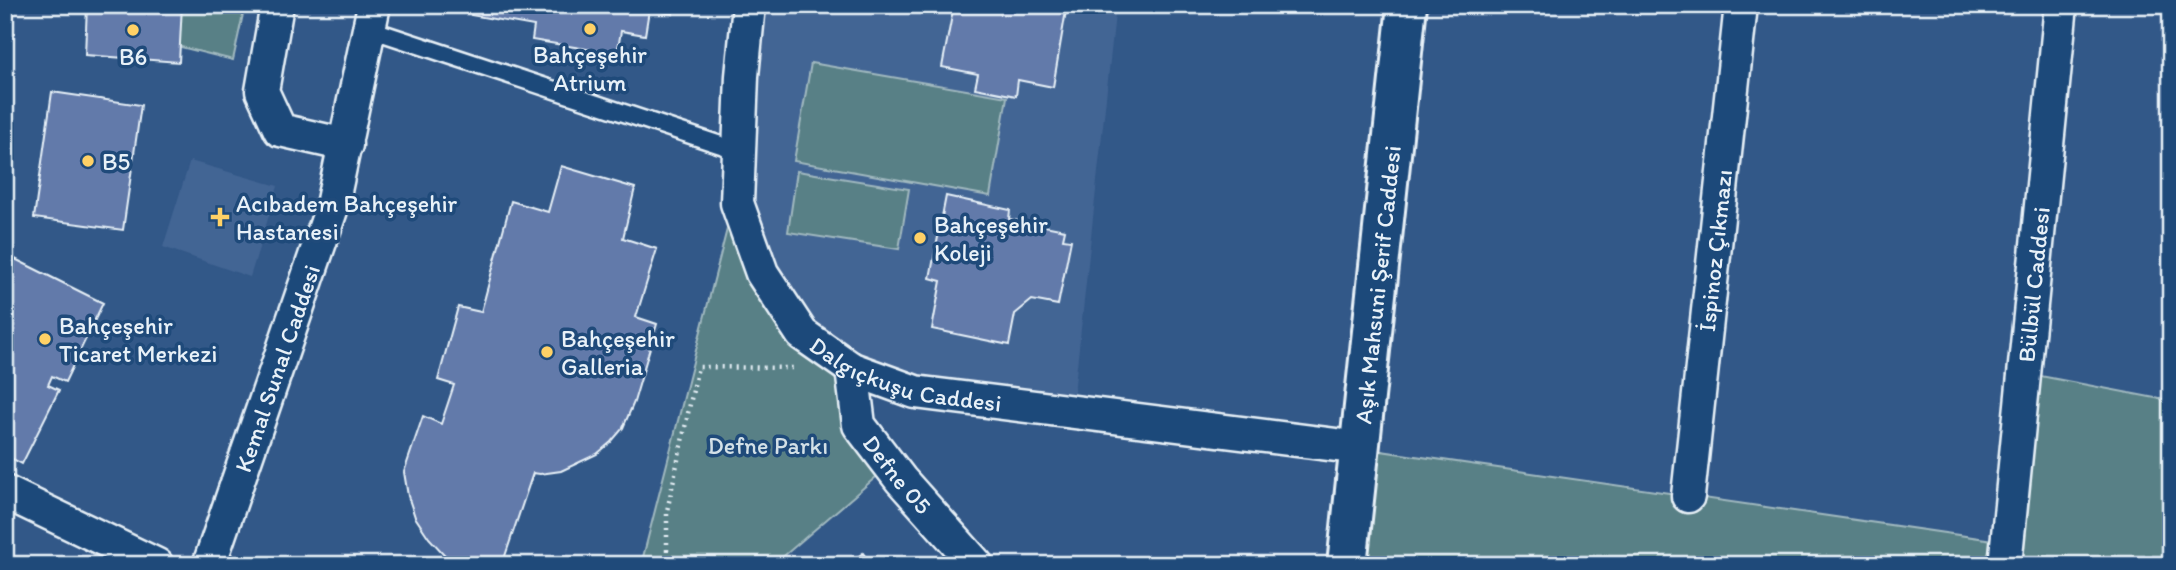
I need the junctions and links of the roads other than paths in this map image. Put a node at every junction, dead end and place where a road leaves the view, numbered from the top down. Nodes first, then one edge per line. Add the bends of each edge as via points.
1 (277, 5) edge
2 (749, 5) edge
3 (1407, 5) edge
4 (1741, 5) edge
5 (2062, 5) edge
6 (372, 17) edge
7 (346, 145) junction
8 (739, 151) junction
9 (852, 369) junction
10 (1360, 448) junction
11 (5, 492) edge
12 (1688, 496) dead end
13 (157, 565) edge
14 (209, 565) edge
15 (977, 565) edge
16 (1347, 565) edge
17 (2005, 565) edge

1 - 7 street via 262,91 280,130
2 - 8 street, Dalgıçkuşu Caddesi
3 - 10 street, Aşık Mahsuni Şerif Caddesi
4 - 12 street, İspinoz Çıkmazı
5 - 17 street, Bülbül Caddesi
6 - 7 street, Kemal Sunal Caddesi
6 - 8 lane
7 - 14 street, Kemal Sunal Caddesi via 331,210
8 - 9 street, Dalgıçkuşu Caddesi via 737,203 762,273 802,334
9 - 10 street, Dalgıçkuşu Caddesi via 915,392
9 - 15 street, Defne 05 via 859,425
10 - 16 street, Aşık Mahsuni Şerif Caddesi
11 - 13 street

